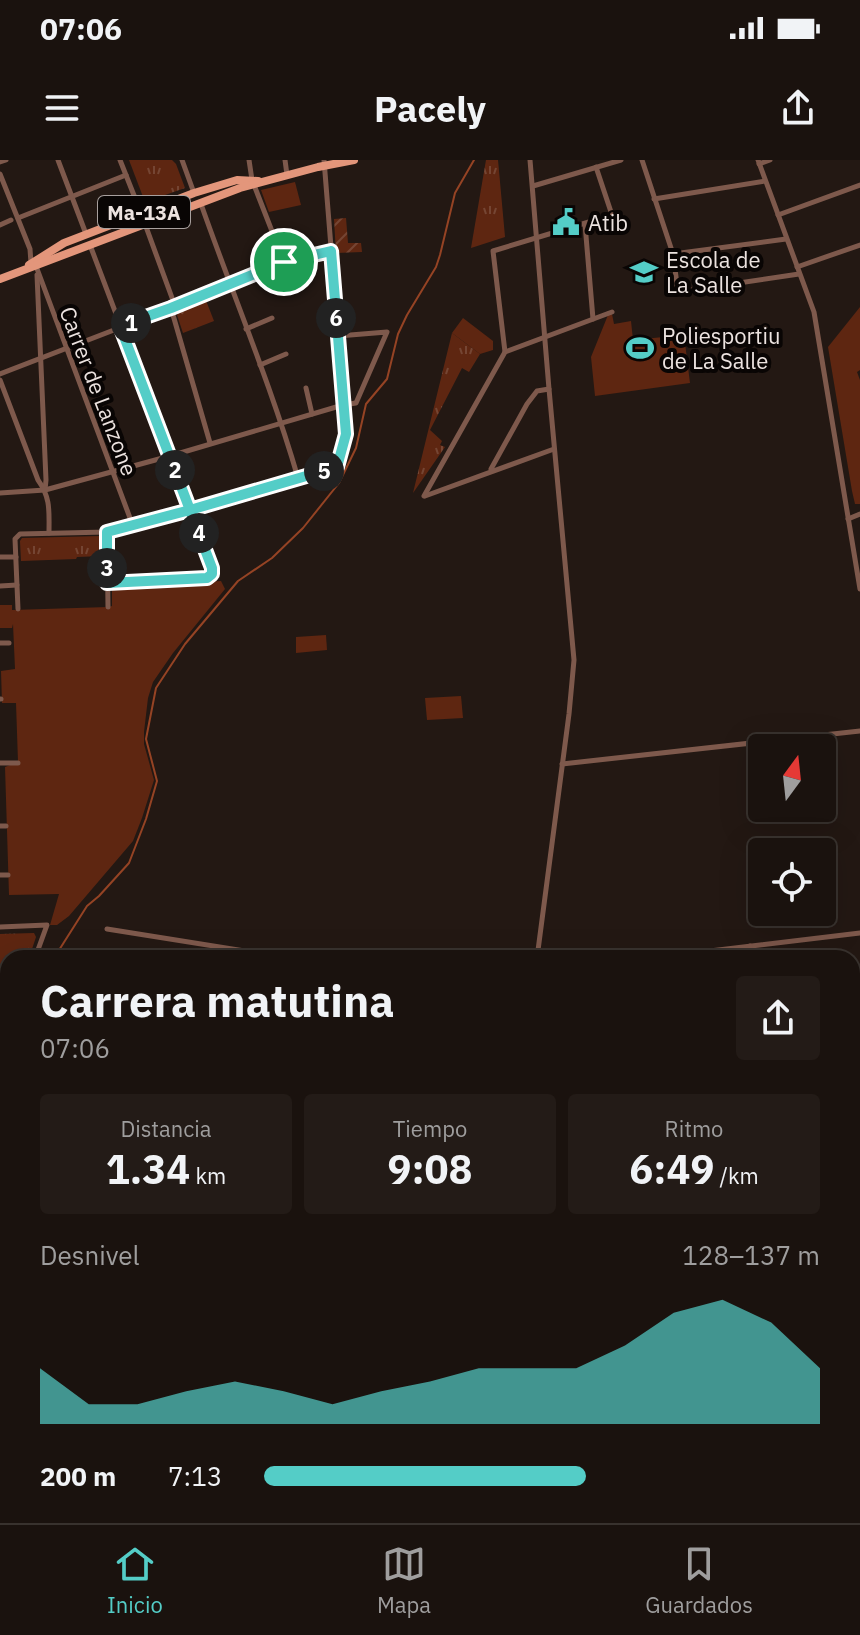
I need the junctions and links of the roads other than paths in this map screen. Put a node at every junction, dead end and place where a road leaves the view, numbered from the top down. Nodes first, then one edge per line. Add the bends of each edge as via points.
1 (6, 160) edge
2 (58, 160) edge
3 (120, 160) edge
4 (182, 160) edge
5 (249, 160) edge
6 (285, 160) edge
7 (354, 160) edge
8 (530, 160) edge
9 (621, 160) edge
10 (642, 160) edge
11 (770, 160) edge
12 (0, 162) edge
13 (758, 162) edge
14 (325, 163) edge
15 (596, 167) junction
16 (0, 174) edge
17 (126, 175) junction
18 (287, 175) junction
19 (765, 181) junction
20 (256, 182) junction
21 (860, 185) edge
22 (533, 186) junction
23 (192, 194) junction
24 (72, 197) junction
25 (654, 199) junction
26 (201, 202) junction
27 (141, 213) junction
28 (778, 215) junction
29 (14, 219) junction
30 (144, 223) junction
31 (585, 224) junction
32 (0, 225) edge
33 (537, 239) junction
34 (786, 239) junction
35 (88, 240) junction
36 (860, 245) edge
37 (331, 251) junction
38 (673, 254) junction
39 (284, 262) junction
40 (36, 263) junction
41 (797, 267) junction
42 (799, 274) junction
43 (0, 279) edge
44 (229, 284) junction
45 (173, 307) junction
46 (612, 312) dead end
47 (272, 318) dead end
48 (593, 319) junction
49 (120, 326) junction
50 (246, 329) junction
51 (338, 336) junction
52 (545, 338) junction
53 (66, 348) junction
54 (505, 352) junction
55 (286, 354) dead end
56 (42, 358) junction
57 (260, 365) junction
58 (0, 374) edge
59 (0, 380) edge
60 (306, 388) dead end
61 (549, 389) junction
62 (343, 405) junction
63 (312, 414) junction
64 (282, 423) junction
65 (210, 443) junction
66 (554, 449) junction
67 (170, 456) junction
68 (490, 471) junction
69 (113, 472) junction
70 (298, 478) junction
71 (45, 490) junction
72 (0, 493) edge
73 (190, 510) junction
74 (860, 514) edge
75 (848, 519) junction
76 (133, 526) junction
77 (107, 532) junction
78 (49, 533) junction
79 (0, 557) edge
80 (16, 557) junction
81 (107, 583) junction
82 (17, 585) junction
83 (0, 586) edge
84 (860, 587) edge
85 (108, 607) dead end
86 (18, 609) dead end
87 (0, 643) edge
88 (9, 643) dead end
89 (860, 731) edge
90 (0, 763) edge
91 (18, 763) dead end
92 (562, 764) junction
93 (0, 875) edge
94 (8, 875) dead end
95 (0, 927) edge
96 (107, 929) dead end
97 (860, 933) edge
98 (750, 946) junction
99 (38, 950) edge
100 (238, 950) edge
101 (538, 950) edge
102 (717, 950) edge
103 (749, 950) edge

1 - 12 street
2 - 24 street
3 - 17 street
4 - 23 street
5 - 20 street
6 - 18 street
7 - 14 main road, Ma-13A
8 - 22 street
9 - 15 street
10 - 25 street
11 - 13 street
13 - 19 street
14 - 18 main road, Ma-13A
14 - 37 street
15 - 22 street
15 - 31 street via 612,215
16 - 29 street
17 - 24 street
17 - 27 street
18 - 20 main road, Ma-13A
19 - 25 street
19 - 28 street
20 - 23 main road, Ma-13A via 224,183
20 - 26 main road, Ma-13A
20 - 39 street
21 - 28 street
22 - 33 street
23 - 26 main road
23 - 27 main road, Ma-13A
24 - 29 street
24 - 35 street
25 - 38 street
26 - 30 main road, Ma-13A
26 - 44 street
27 - 35 main road, Ma-13A
28 - 34 street
29 - 32 street
29 - 40 street
30 - 35 main road, Ma-13A
30 - 45 street
31 - 33 street
31 - 48 street
33 - 52 street
33 - 54 street via 493,251
34 - 38 street
34 - 41 street
35 - 40 main road, Ma-13A
35 - 49 street
36 - 41 street
37 - 39 street
37 - 51 street
38 - 42 street via 678,292
39 - 44 street
40 - 43 main road, Ma-13A
40 - 53 street, Carrer de Lanzone
40 - 56 street
41 - 42 street
42 - 75 street via 814,312
44 - 45 street
44 - 50 street
45 - 49 street
45 - 65 street
46 - 48 street
47 - 50 street
48 - 52 street
49 - 53 street
49 - 67 street
50 - 57 street
51 - 62 street
51 - 62 street via 387,332 356,403
52 - 54 street
52 - 61 street
53 - 56 street
53 - 69 street, Carrer de Lanzone
54 - 68 street via 424,496
55 - 57 street
56 - 58 street
56 - 71 street
57 - 64 street
59 - 71 street
60 - 63 street
61 - 66 street
61 - 68 street via 537,391 527,404
62 - 63 street
62 - 70 street via 346,434 337,467
63 - 64 street
64 - 65 street
64 - 70 street
65 - 67 street
66 - 68 street
66 - 92 street via 574,660
67 - 69 street
67 - 73 street
69 - 71 street
69 - 76 street, Carrer de Lanzone
70 - 73 street
71 - 72 street
71 - 78 street
73 - 76 street
73 - 81 street via 212,574
74 - 75 street
75 - 84 street
76 - 77 street
77 - 78 street
77 - 81 street
78 - 80 street via 20,534 15,539
79 - 80 street
80 - 82 street
81 - 85 street
82 - 83 street
82 - 86 street
87 - 88 street
89 - 92 street
90 - 91 street
92 - 101 street
93 - 94 street
95 - 99 street via 47,925
96 - 100 street
97 - 98 street
98 - 102 street
98 - 103 street

